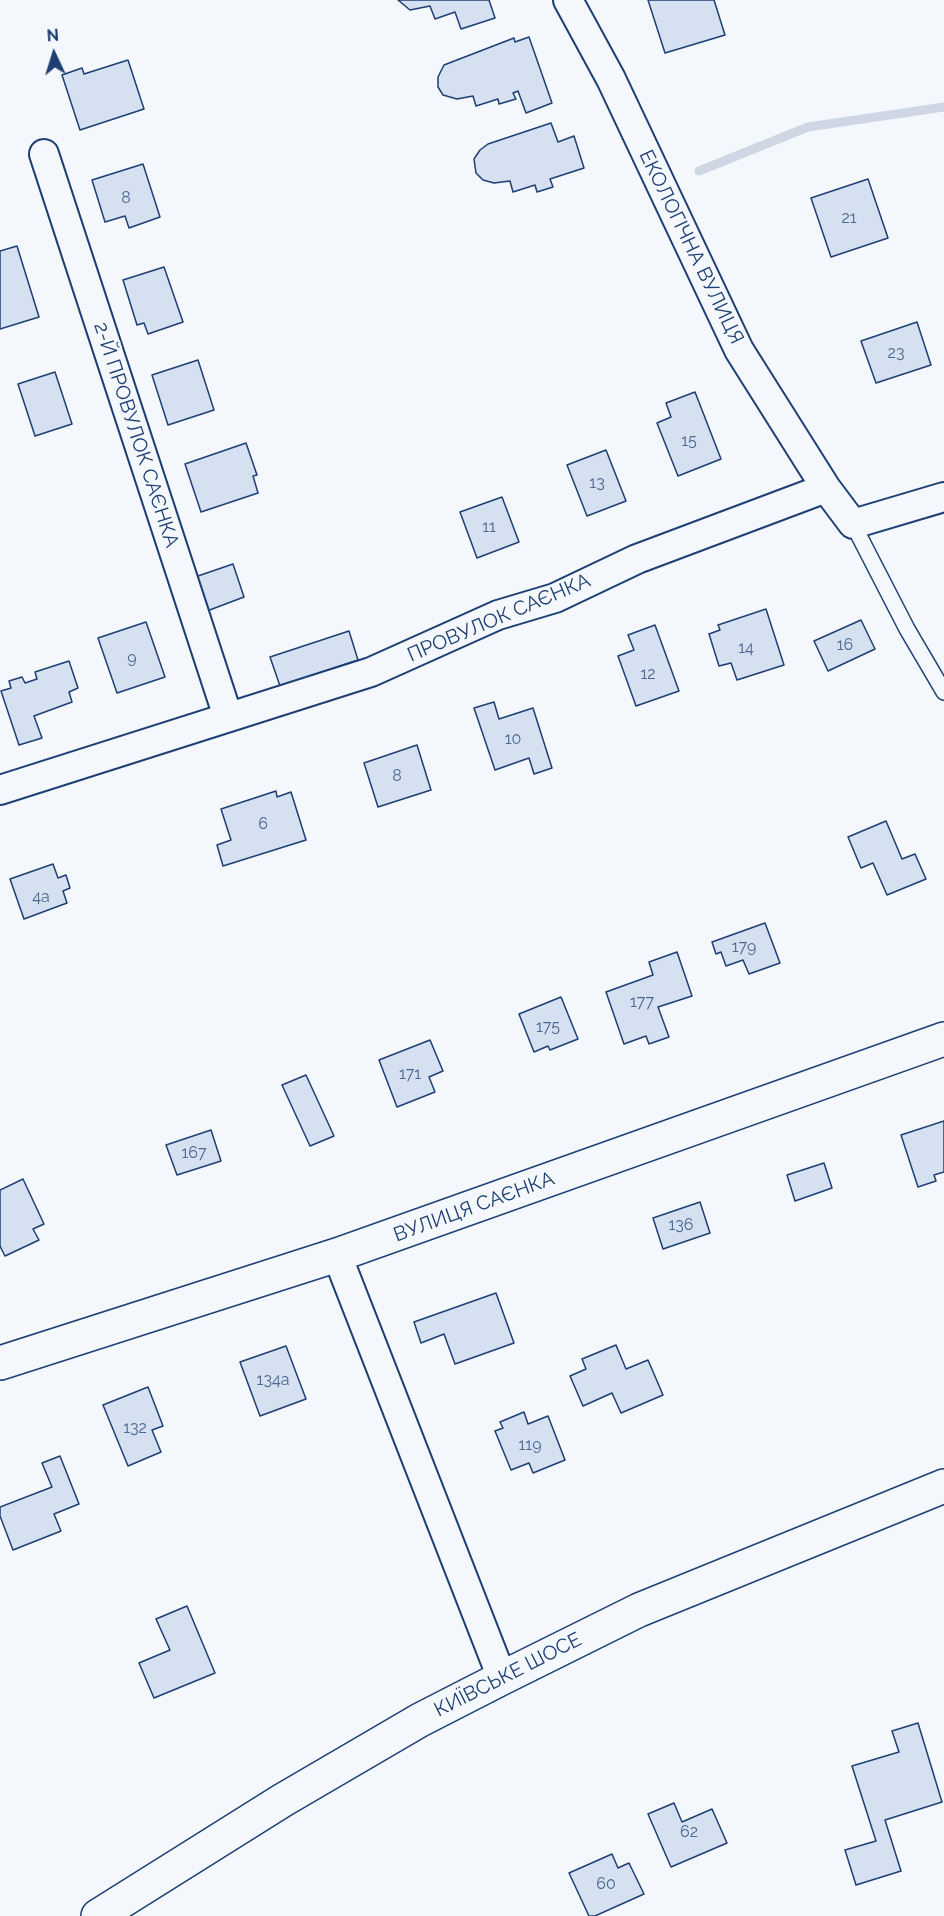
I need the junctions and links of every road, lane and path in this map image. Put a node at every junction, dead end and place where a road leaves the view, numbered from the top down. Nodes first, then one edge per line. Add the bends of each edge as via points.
1 (568, 0) edge
2 (44, 154) dead end
3 (826, 488) junction
4 (944, 497) edge
5 (853, 524) junction
6 (944, 692) edge
7 (228, 717) junction
8 (0, 790) edge
9 (944, 1039) edge
10 (337, 1255) junction
11 (0, 1363) edge
12 (944, 1485) edge
13 (502, 1678) junction
14 (98, 1916) edge

1 - 3 street, ЕКОЛОГІЧНА ВУЛИЦЯ via 611,79 739,350
2 - 7 street, 2-Й ПРОВУЛОК САЄНКА
3 - 5 street
3 - 7 street, ПРОВУЛОК САЄНКА via 637,559 555,598 487,619 371,672
4 - 5 street
5 - 6 lane
7 - 8 street, ПРОВУЛОК САЄНКА
9 - 10 street, ВУЛИЦЯ САЄНКА
10 - 11 street, ВУЛИЦЯ САЄНКА
10 - 13 street
12 - 13 street, КИЇВСЬКЕ ШОСЕ via 639,1610
13 - 14 street, КИЇВСЬКЕ ШОСЕ via 420,1720 283,1800

